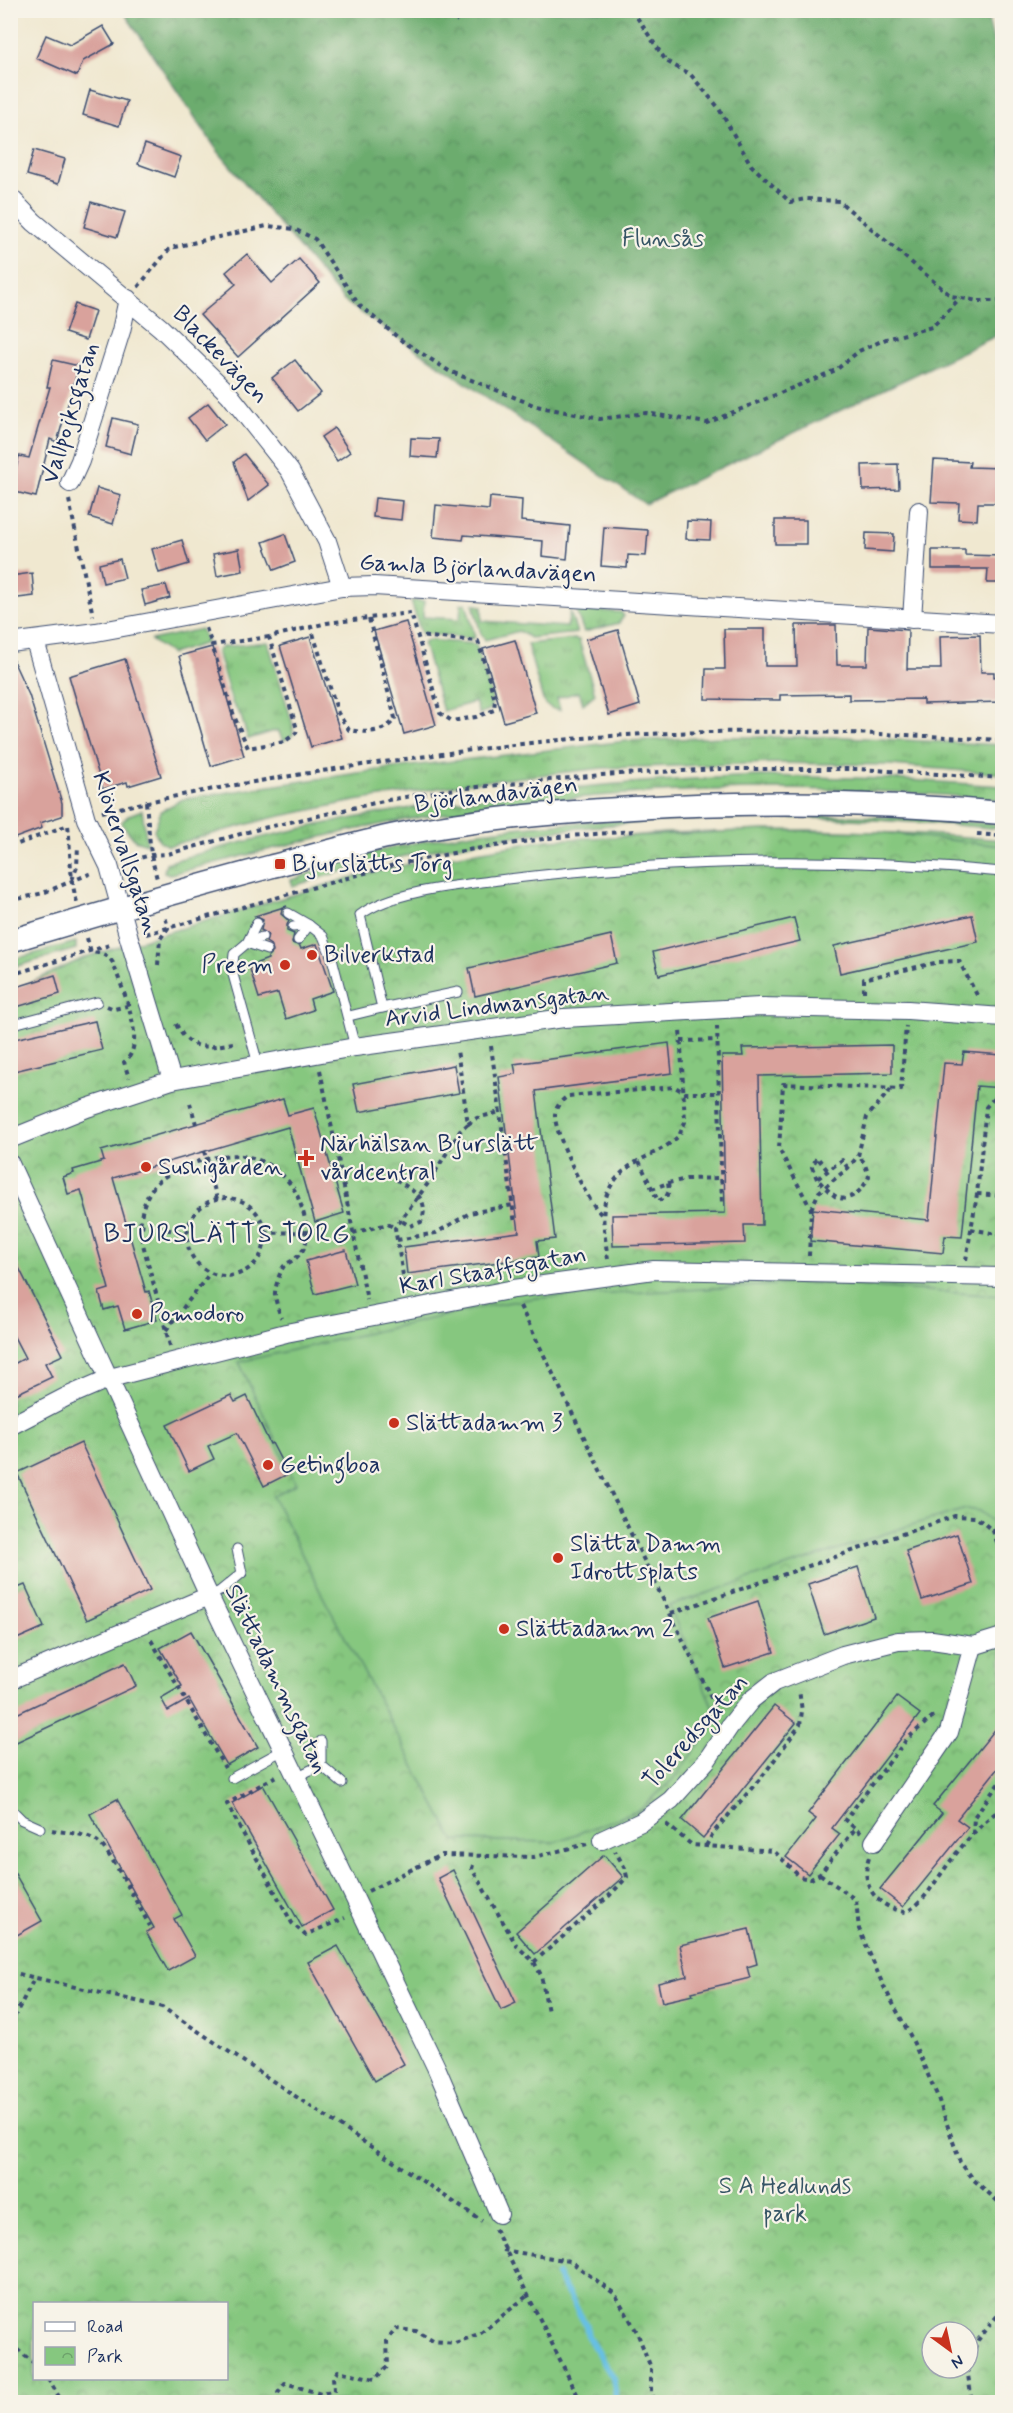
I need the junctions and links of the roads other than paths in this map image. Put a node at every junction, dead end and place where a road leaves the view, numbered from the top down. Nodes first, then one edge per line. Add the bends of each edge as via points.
1 (10, 197) edge
2 (128, 300) junction
3 (70, 483) road end
4 (919, 511) dead end
5 (342, 587) junction
6 (912, 619) junction
7 (1002, 624) edge
8 (35, 641) junction
9 (10, 643) edge
10 (1002, 813) edge
11 (1002, 872) edge
12 (120, 908) junction
13 (288, 913) dead end
14 (257, 923) dead end
15 (309, 925) junction
16 (293, 927) dead end
17 (262, 937) dead end
18 (298, 940) dead end
19 (10, 941) edge
20 (247, 943) junction
21 (267, 951) dead end
22 (458, 992) dead end
23 (97, 1002) dead end
24 (382, 1008) junction
25 (348, 1016) junction
26 (1002, 1017) edge
27 (10, 1025) edge
28 (355, 1047) junction
29 (258, 1064) junction
30 (172, 1080) junction
31 (10, 1139) edge
32 (10, 1164) edge
33 (1002, 1277) edge
34 (110, 1378) junction
35 (10, 1426) edge
36 (237, 1549) dead end
37 (209, 1596) junction
38 (1002, 1637) edge
39 (973, 1646) junction
40 (10, 1680) edge
41 (321, 1741) dead end
42 (283, 1750) junction
43 (321, 1766) junction
44 (290, 1775) junction
45 (232, 1778) road end
46 (342, 1783) dead end
47 (10, 1808) edge
48 (40, 1828) road end
49 (607, 1842) road end
50 (874, 1842) road end
51 (497, 2222) road end

1 - 2 street, Blackevägen via 34,222
2 - 3 street, Vallpojksgatan
2 - 5 street, Blackevägen via 229,394 290,471 327,541
4 - 6 street
5 - 6 street, Gamla Björlandavägen via 397,587
5 - 8 street, Gamla Björlandavägen
6 - 7 street, Gamla Björlandavägen
8 - 9 street, Gamla Björlandavägen
8 - 12 street, Klövervallsgatan via 94,816
10 - 12 street, Björlandavägen via 782,803 501,819 354,844
11 - 24 lane via 879,862 657,864 434,889 372,906 360,915
12 - 19 street, Björlandavägen
12 - 30 street, Klövervallsgatan
13 - 15 lane
14 - 20 lane
15 - 16 lane
15 - 18 lane
15 - 25 lane via 323,936
17 - 20 lane
20 - 21 lane
20 - 29 lane via 234,954 232,971
22 - 24 lane
23 - 27 lane
24 - 25 lane
25 - 28 lane
26 - 28 street, Arvid Lindmansgatan via 908,1010 760,1007 587,1017
28 - 29 street, Arvid Lindmansgatan
29 - 30 street, Arvid Lindmansgatan
30 - 31 street, Arvid Lindmansgatan
32 - 34 street, Slättadammsgatan
33 - 34 street, Karl Staaffsgatan via 654,1270 514,1289 286,1333
34 - 35 street, Karl Staaffsgatan
34 - 37 street, Slättadammsgatan
36 - 37 lane via 242,1573 220,1592
37 - 40 street
37 - 42 street, Slättadammsgatan
38 - 39 street, Toleredsgatan
39 - 49 street, Toleredsgatan via 932,1640 898,1641 843,1655 774,1682 751,1700 707,1760 671,1800
39 - 50 street via 949,1732
41 - 43 lane
42 - 44 street, Slättadammsgatan
42 - 45 lane
43 - 44 lane
43 - 46 lane
44 - 51 street, Slättadammsgatan via 436,2067
47 - 48 lane via 22,1820

